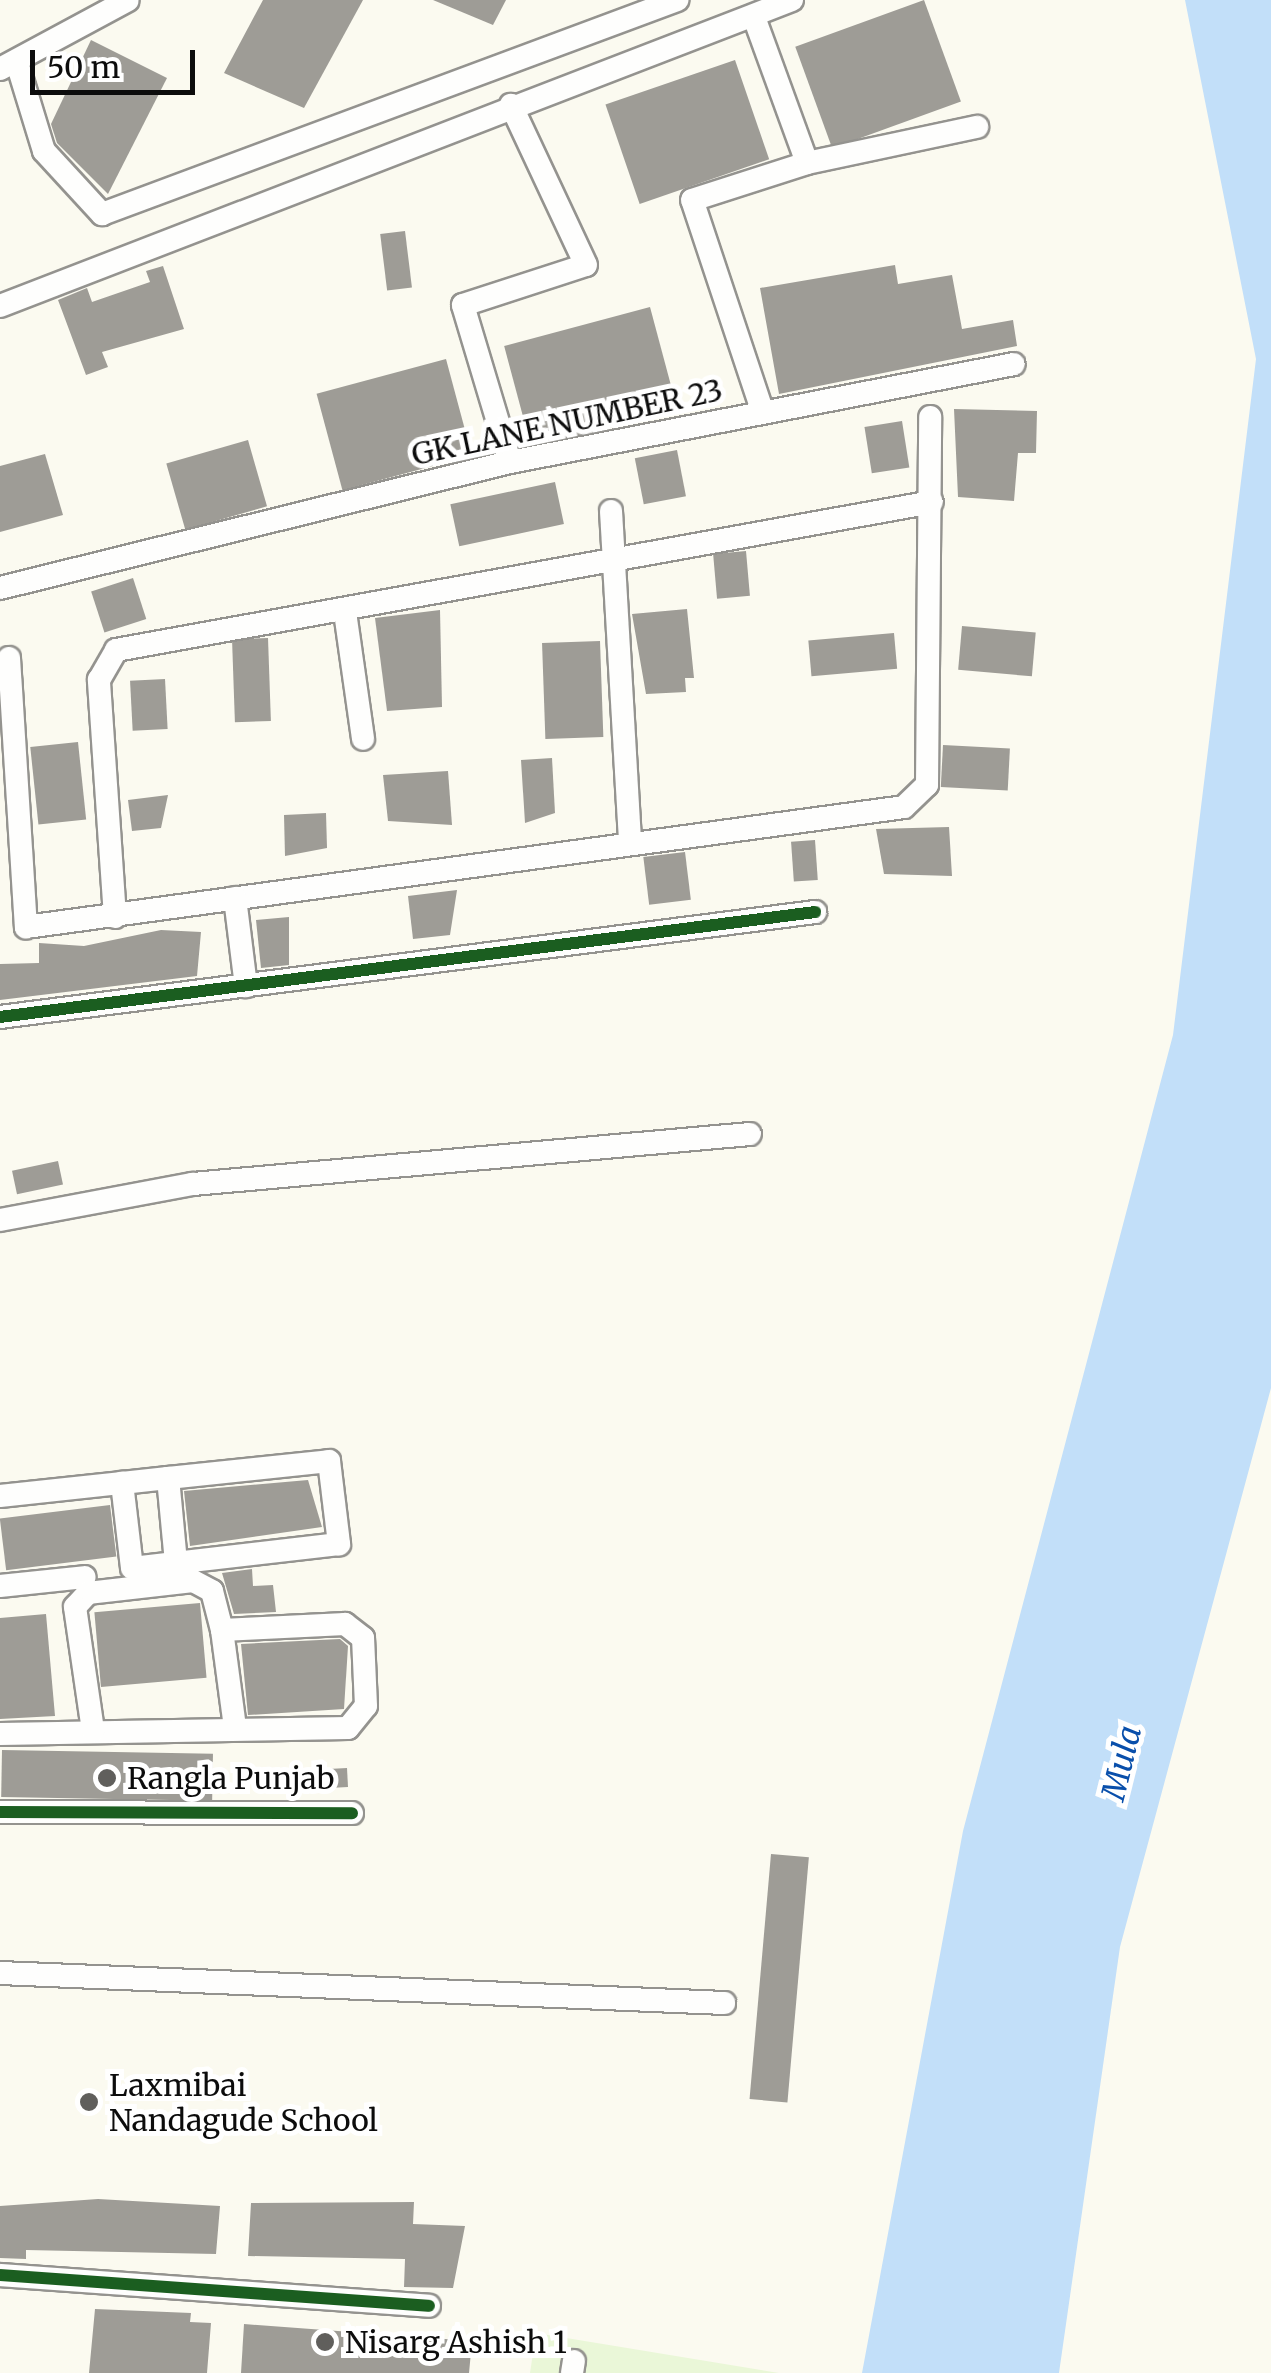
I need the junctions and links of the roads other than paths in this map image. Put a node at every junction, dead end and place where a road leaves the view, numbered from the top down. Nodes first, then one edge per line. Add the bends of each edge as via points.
1 (128, 0) edge
2 (678, 0) edge
3 (792, 0) edge
4 (754, 16) junction
5 (9, 68) edge
6 (511, 105) junction
7 (977, 127) dead end
8 (807, 164) junction
9 (0, 306) edge
10 (1014, 364) dead end
11 (762, 410) junction
12 (930, 417) dead end
13 (510, 462) junction
14 (932, 502) junction
15 (611, 511) dead end
16 (615, 556) junction
17 (0, 588) edge
18 (345, 612) junction
19 (9, 658) dead end
20 (363, 739) dead end
21 (630, 839) junction
22 (235, 898) junction
23 (815, 912) dead end
24 (115, 917) junction
25 (246, 986) junction
26 (0, 1017) edge
27 (750, 1134) dead end
28 (0, 1220) edge
29 (168, 1478) junction
30 (122, 1482) junction
31 (0, 1496) edge
32 (176, 1563) junction
33 (85, 1578) dead end
34 (0, 1586) edge
35 (222, 1630) junction
36 (236, 1728) junction
37 (93, 1731) junction
38 (0, 1734) edge
39 (0, 1812) edge
40 (352, 1813) dead end
41 (0, 1973) edge
42 (724, 2003) dead end
43 (0, 2275) edge
44 (429, 2306) dead end

1 - 5 street
2 - 5 street via 102,214 44,151
3 - 4 street
4 - 6 street
4 - 8 street
6 - 9 street
6 - 13 street via 586,265 463,305
7 - 8 street, GK LANE NUMBER 23
8 - 11 street, GK LANE NUMBER 23 via 692,200
10 - 11 street
11 - 13 street, GK LANE NUMBER 23
12 - 14 street
13 - 17 street, GK LANE NUMBER 23
14 - 16 street
14 - 21 street via 922,799
15 - 16 street
16 - 18 street
16 - 21 street
18 - 20 street
18 - 24 street via 106,656 99,680
19 - 24 street via 26,928
21 - 22 street
22 - 24 street
22 - 25 street
23 - 25 street
25 - 26 street
27 - 28 street via 194,1184
29 - 30 street
29 - 32 street
29 - 32 street via 329,1461 339,1544
30 - 31 street
30 - 32 street via 132,1568
33 - 34 street
35 - 36 street
35 - 36 street via 345,1624 363,1638 366,1706 348,1728
35 - 37 street via 212,1591 193,1581 80,1599
36 - 37 street
37 - 38 street
39 - 40 street
41 - 42 street
43 - 44 street

